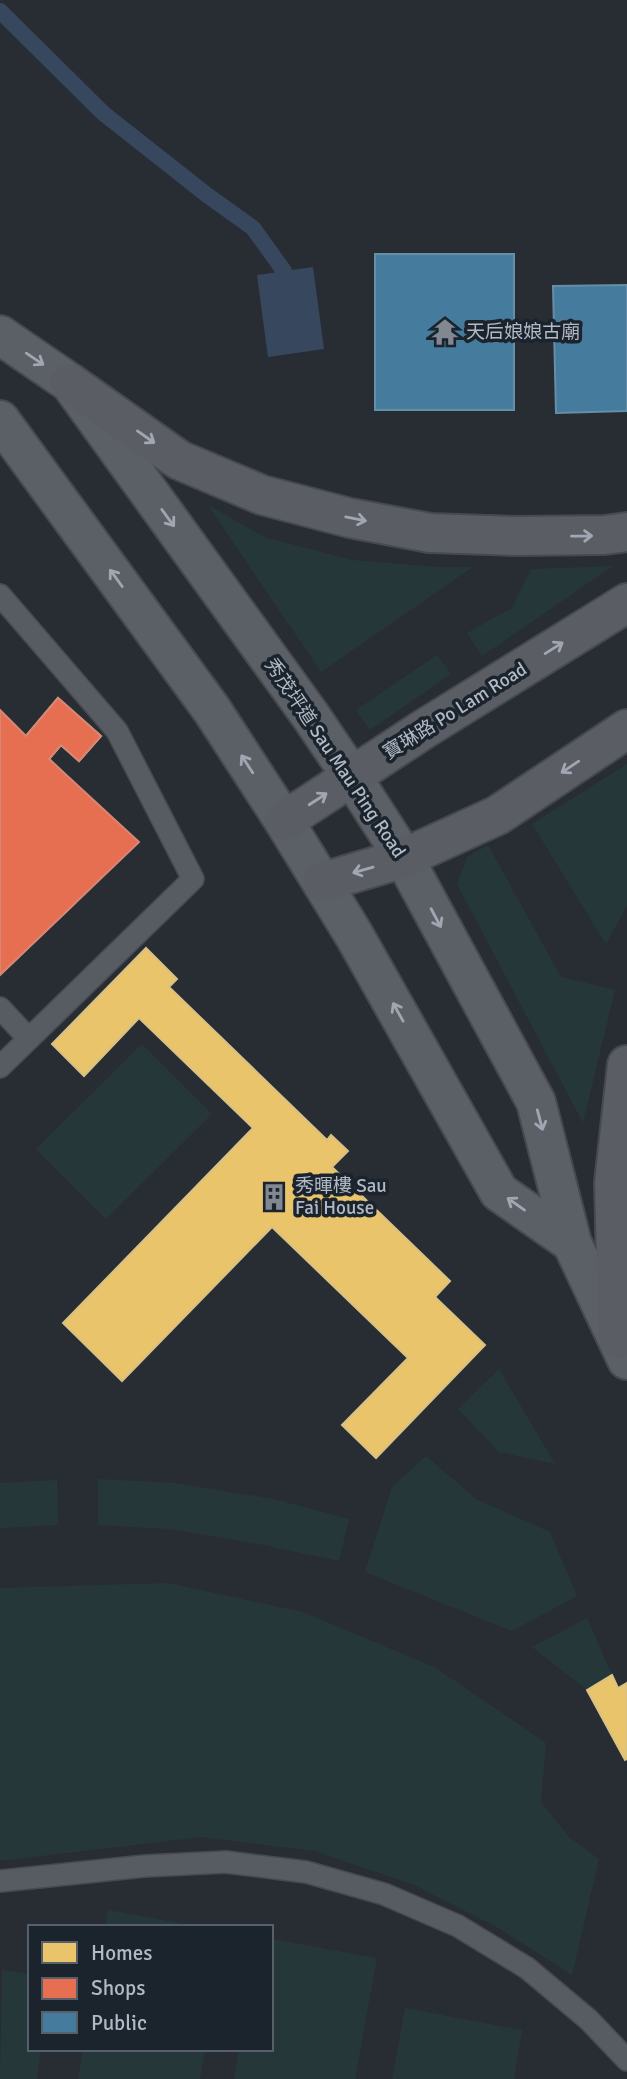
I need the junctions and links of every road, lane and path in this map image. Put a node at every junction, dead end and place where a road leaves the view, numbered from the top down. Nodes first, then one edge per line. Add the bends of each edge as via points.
1 (0, 335) edge
2 (70, 383) junction
3 (0, 420) edge
4 (627, 532) edge
5 (0, 594) edge
6 (627, 603) edge
7 (627, 729) edge
8 (352, 776) junction
9 (284, 821) junction
10 (404, 858) junction
11 (323, 883) junction
12 (0, 1008) edge
13 (29, 1039) junction
14 (627, 1065) edge
15 (0, 1067) edge
16 (572, 1243) junction
17 (623, 1349) edge
18 (0, 1881) edge
19 (627, 2060) edge

1 -> 2 main road, 秀茂坪道 Sau Mau Ping Road
2 -> 4 main road via 179,460 262,495 350,519 430,533
2 -> 8 main road, 秀茂坪道 Sau Mau Ping Road
9 -> 3 main road, 秀茂坪道 Sau Mau Ping Road via 212,710
5 - 13 lane via 117,731 193,879
8 -> 6 main road, 寶琳路 Po Lam Road
7 -> 10 main road via 498,815
9 -> 8 main road, 寶琳路 Po Lam Road
8 - 10 main road, 秀茂坪道 Sau Mau Ping Road
9 - 11 main road, 秀茂坪道 Sau Mau Ping Road
10 -> 11 main road
10 -> 16 main road, 秀茂坪道 Sau Mau Ping Road via 536,1102
16 -> 11 main road, 秀茂坪道 Sau Mau Ping Road via 499,1192
12 - 13 lane
13 - 15 lane
14 - 17 main road via 614,1183
16 - 17 main road, 秀茂坪道 Sau Mau Ping Road
18 - 19 lane via 226,1862 306,1872 384,1894 458,1926 527,1968 589,2020

